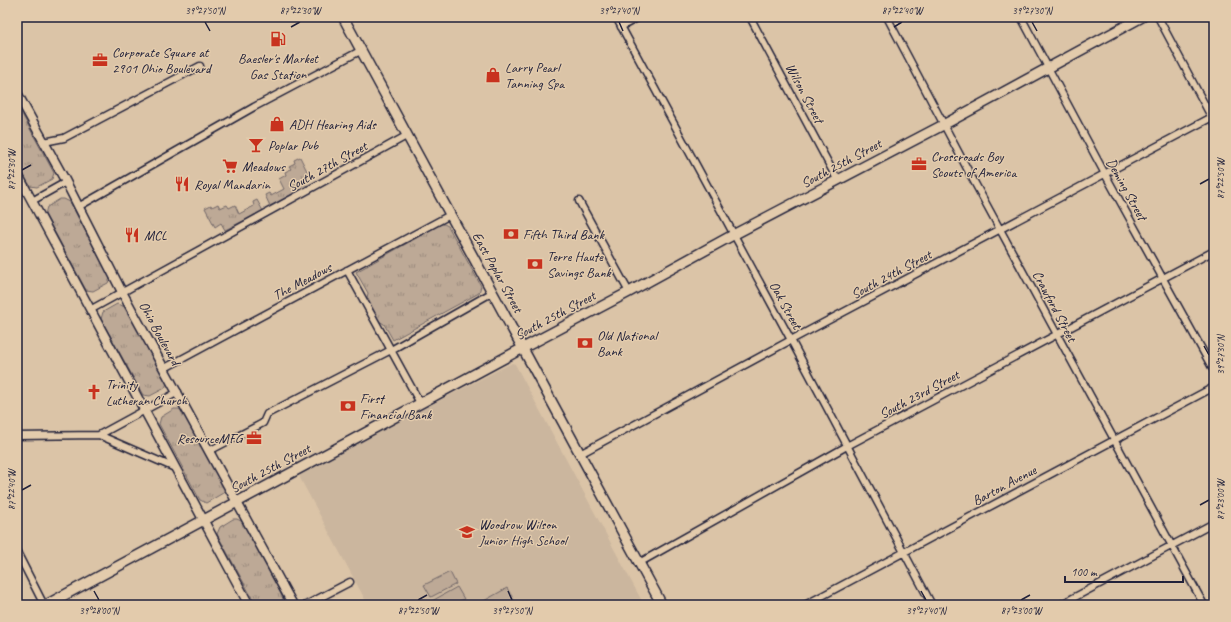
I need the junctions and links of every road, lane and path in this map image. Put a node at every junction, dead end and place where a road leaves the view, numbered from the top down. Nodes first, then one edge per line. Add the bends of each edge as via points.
1 (343, 17) edge
2 (616, 17) edge
3 (640, 17) edge
4 (750, 17) edge
5 (886, 17) edge
6 (1021, 17) edge
7 (1142, 17) edge
8 (1158, 17) edge
9 (621, 27) junction
10 (362, 50) junction
11 (200, 66) dead end
12 (1049, 68) junction
13 (17, 93) edge
14 (1213, 118) edge
15 (945, 124) junction
16 (408, 135) junction
17 (44, 142) junction
18 (17, 174) edge
19 (1105, 174) junction
20 (838, 181) junction
21 (66, 182) junction
22 (32, 201) junction
23 (579, 201) dead end
24 (78, 207) junction
25 (450, 215) junction
26 (1001, 230) junction
27 (734, 234) junction
28 (1214, 250) edge
29 (347, 270) junction
30 (1162, 278) junction
31 (122, 292) junction
32 (493, 292) junction
33 (629, 292) junction
34 (90, 310) junction
35 (1056, 334) junction
36 (791, 340) junction
37 (523, 348) junction
38 (391, 350) junction
39 (165, 368) junction
40 (1214, 372) edge
41 (1214, 387) edge
42 (178, 392) junction
43 (420, 403) junction
44 (144, 410) junction
45 (17, 436) edge
46 (99, 436) junction
47 (1115, 440) junction
48 (847, 446) junction
49 (209, 451) junction
50 (580, 454) junction
51 (175, 468) junction
52 (236, 502) junction
53 (203, 520) junction
54 (1214, 524) edge
55 (1172, 545) junction
56 (904, 551) junction
57 (17, 552) edge
58 (639, 563) junction
59 (350, 582) dead end
60 (45, 605) edge
61 (248, 605) edge
62 (293, 605) edge
63 (306, 605) edge
64 (662, 605) edge
65 (805, 605) edge
66 (932, 605) edge
67 (1060, 605) edge
68 (1204, 605) edge

1 - 10 main road, East Poplar Street
2 - 9 street, Oak Street
3 - 9 street
4 - 20 street, Wilson Street
5 - 15 street, Crawford Street
6 - 12 street, Deming Street
7 - 12 main road, South 25th Street
8 - 14 street
9 - 27 street, Oak Street
10 - 16 main road, East Poplar Street
10 - 24 street via 254,107
11 - 17 street via 64,138
12 - 15 main road, South 25th Street
12 - 19 street, Deming Street
13 - 17 street, Ohio Boulevard
14 - 19 street, South 24th Street
15 - 20 main road, South 25th Street
15 - 26 street, Crawford Street
16 - 25 main road, East Poplar Street
16 - 31 street, South 27th Street
17 - 21 street, Ohio Boulevard
18 - 22 street
19 - 26 street, South 24th Street
19 - 30 street, Deming Street
20 - 27 main road, South 25th Street
21 - 22 street
21 - 24 street, Ohio Boulevard
22 - 34 street
23 - 33 street
24 - 31 street, Ohio Boulevard
25 - 29 street, The Meadows
25 - 32 main road, East Poplar Street
26 - 35 street, Crawford Street
26 - 36 street, South 24th Street
27 - 33 main road, South 25th Street
27 - 36 street, Oak Street
28 - 30 street, South 23rd Street
29 - 38 street
29 - 39 street, The Meadows
30 - 35 street, South 23rd Street
30 - 40 street, Deming Street
31 - 34 street, South 27th Street
31 - 39 street, Ohio Boulevard
32 - 37 main road, East Poplar Street
32 - 38 street
33 - 37 main road, South 25th Street
34 - 44 street
35 - 47 street, Crawford Street
35 - 48 street, South 23rd Street
36 - 48 street, Oak Street
36 - 50 street, South 24th Street
37 - 43 main road, South 25th Street
37 - 50 main road, East Poplar Street
38 - 43 street
38 - 49 street via 267,414 263,423
39 - 42 street, Ohio Boulevard
41 - 47 street, Barton Avenue
42 - 44 street
42 - 49 street, Ohio Boulevard
43 - 52 main road, South 25th Street
44 - 46 street
44 - 51 street
45 - 46 street
46 - 51 street
47 - 55 street, Crawford Street
47 - 56 street, Barton Avenue
48 - 56 street, Oak Street
48 - 58 street, South 23rd Street
49 - 52 street, Ohio Boulevard
50 - 58 main road, East Poplar Street
51 - 53 street
52 - 53 main road, South 25th Street
52 - 62 street, Ohio Boulevard
53 - 60 main road, South 25th Street
53 - 61 street
54 - 55 street
55 - 67 street
55 - 68 street, Crawford Street
56 - 65 street, Barton Avenue
56 - 66 street, Oak Street
57 - 60 street
58 - 64 main road, East Poplar Street
59 - 63 street

